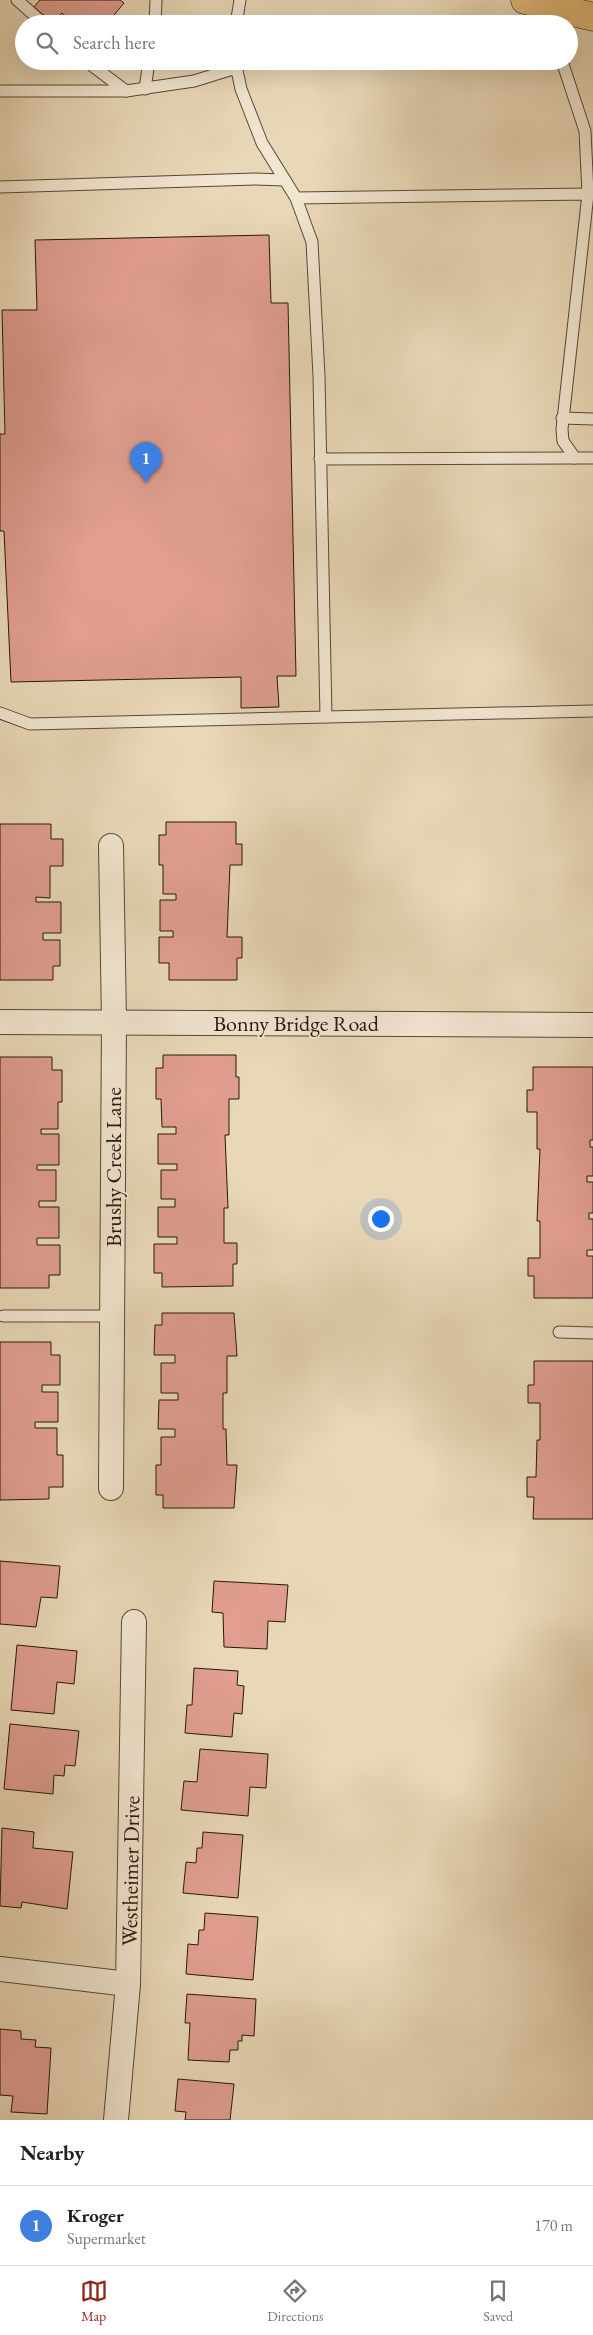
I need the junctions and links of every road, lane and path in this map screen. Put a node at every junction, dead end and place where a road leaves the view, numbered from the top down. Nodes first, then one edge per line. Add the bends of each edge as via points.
1 (17, 0) edge
2 (156, 0) edge
3 (240, 0) edge
4 (540, 10) edge
5 (34, 15) edge
6 (155, 15) edge
7 (238, 15) edge
8 (578, 15) edge
9 (578, 15) edge
10 (593, 17) edge
11 (98, 70) edge
12 (148, 70) edge
13 (222, 70) edge
14 (237, 70) edge
15 (565, 70) edge
16 (145, 89) junction
17 (0, 91) edge
18 (126, 91) junction
19 (285, 180) junction
20 (593, 180) edge
21 (0, 187) edge
22 (588, 194) junction
23 (296, 198) junction
24 (581, 262) junction
25 (593, 262) edge
26 (562, 418) junction
27 (593, 419) edge
28 (575, 458) junction
29 (593, 458) edge
30 (320, 459) junction
31 (593, 711) edge
32 (0, 714) edge
33 (326, 717) junction
34 (111, 846) dead end
35 (114, 1021) junction
36 (0, 1022) edge
37 (593, 1025) edge
38 (3, 1316) dead end
39 (112, 1316) junction
40 (559, 1332) dead end
41 (593, 1333) edge
42 (111, 1488) dead end
43 (134, 1622) dead end
44 (0, 1969) edge
45 (128, 1984) junction
46 (116, 2120) edge

1 - 5 lane
2 - 6 lane
3 - 7 lane
4 - 8 main road
9 - 10 main road
11 - 18 lane
12 - 16 lane
13 - 16 lane via 194,81
14 - 19 lane via 262,142
15 - 22 lane via 585,131
16 - 18 lane
17 - 18 lane
19 - 21 lane
19 - 23 lane
20 - 22 lane
22 - 23 lane
22 - 24 lane
23 - 30 lane via 312,242
24 - 25 lane
24 - 26 lane
26 - 27 lane
26 - 28 lane via 563,441
28 - 29 lane
28 - 30 lane
30 - 33 lane
31 - 33 lane
32 - 33 lane via 30,724
34 - 35 street, Brushy Creek Lane
35 - 36 street, Bonny Bridge Road
35 - 37 street, Bonny Bridge Road
35 - 39 street, Brushy Creek Lane
38 - 39 lane
39 - 42 street, Brushy Creek Lane
40 - 41 lane
43 - 45 street, Westheimer Drive
44 - 45 street
45 - 46 street, Westheimer Drive

